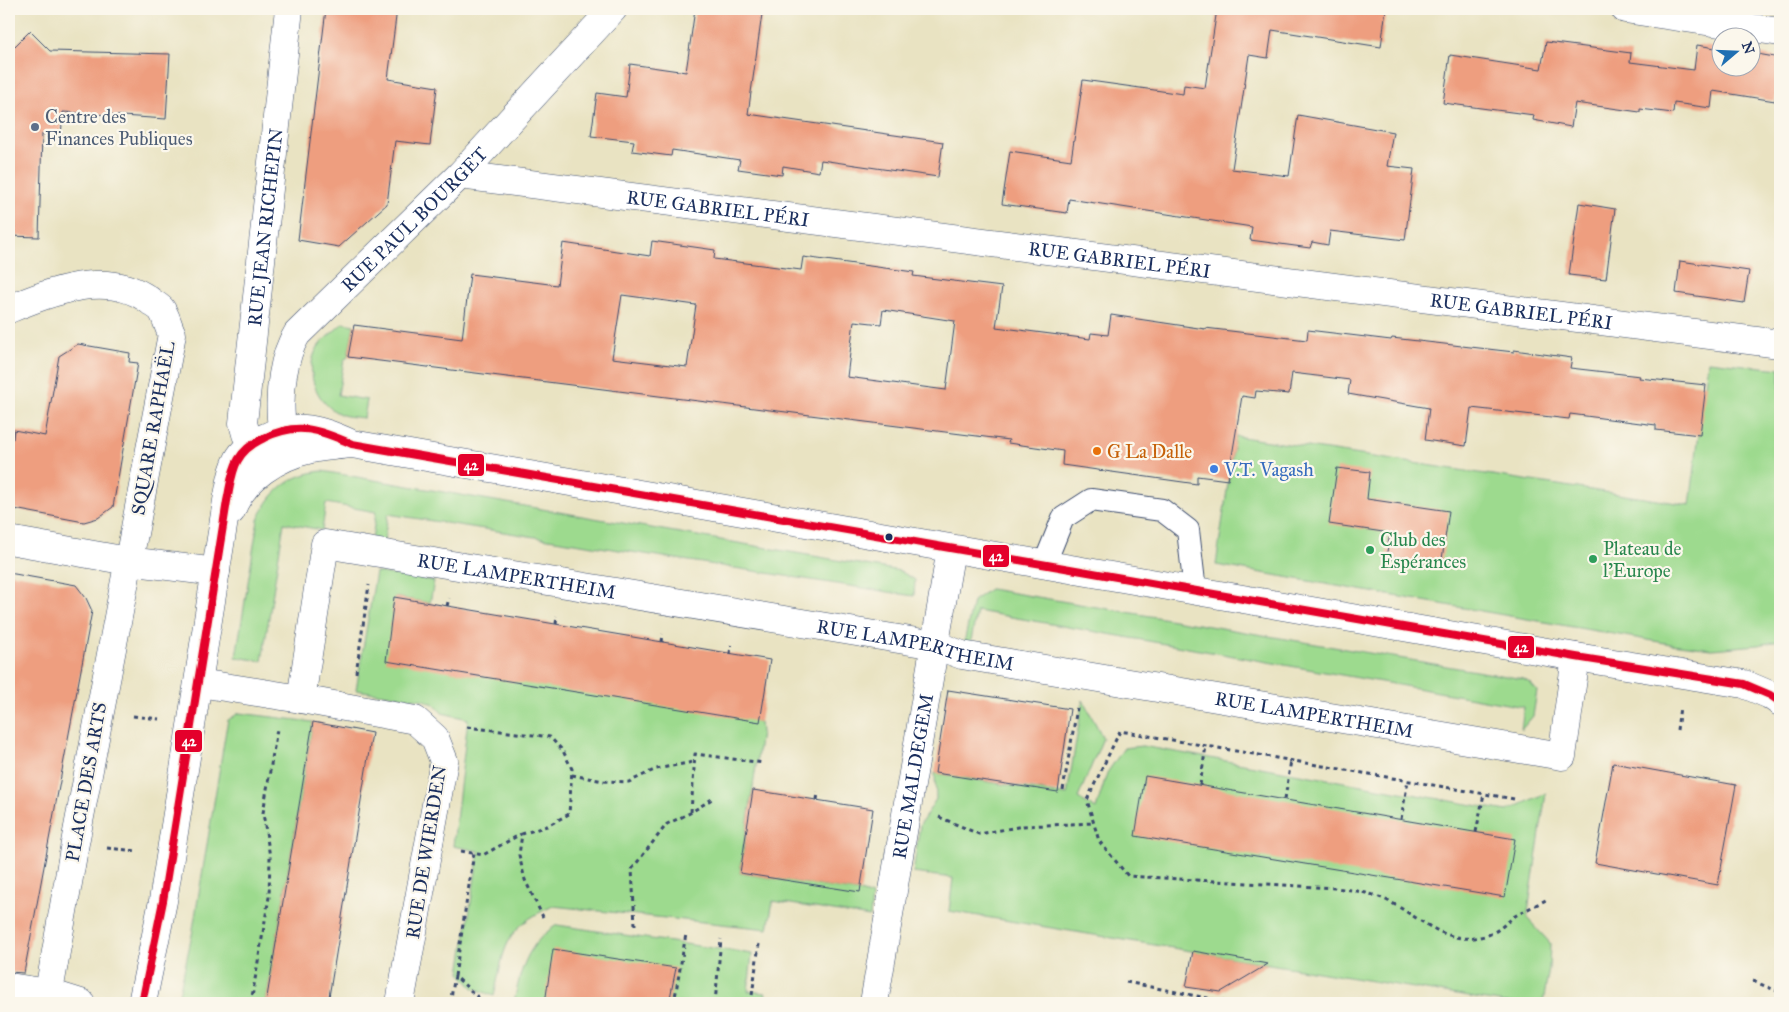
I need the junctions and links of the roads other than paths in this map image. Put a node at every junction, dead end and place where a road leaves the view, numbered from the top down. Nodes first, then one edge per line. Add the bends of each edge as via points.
1 (290, 9) edge
2 (613, 9) edge
3 (1625, 9) edge
4 (1780, 32) edge
5 (460, 175) junction
6 (9, 309) edge
7 (252, 339) junction
8 (1780, 344) edge
9 (291, 345) junction
10 (252, 444) junction
11 (281, 451) junction
12 (222, 533) junction
13 (9, 540) edge
14 (951, 549) junction
15 (128, 561) junction
16 (1044, 565) junction
17 (216, 572) junction
18 (1195, 591) junction
19 (935, 645) junction
20 (1576, 657) junction
21 (1780, 677) edge
22 (199, 683) junction
23 (1744, 684) junction
24 (301, 699) junction
25 (1780, 702) edge
26 (9, 987) edge
27 (48, 998) edge
28 (81, 1003) edge
29 (142, 1003) edge
30 (400, 1003) edge
31 (874, 1003) edge

1 - 7 street, RUE JEAN RICHEPIN
2 - 5 street, RUE PAUL BOURGET
3 - 4 street
5 - 8 street, RUE GABRIEL PÉRI
5 - 9 street, RUE PAUL BOURGET via 297,334
6 - 15 street, SQUARE RAPHAËL via 71,287 109,284 138,292 161,309 172,334
7 - 9 street
7 - 10 street, RUE JEAN RICHEPIN via 243,423
9 - 11 street, RUE PAUL BOURGET via 282,385
10 - 11 street via 274,432
10 - 12 street via 243,452 235,468
11 - 12 street via 241,493
11 - 14 street via 308,428 352,444
12 - 17 street
13 - 15 street
14 - 16 street
14 - 19 street, RUE MALDEGEM
15 - 17 street
15 - 27 street, PLACE DES ARTS
16 - 18 street
16 - 18 lane via 1064,518 1091,500 1162,510 1188,530
17 - 22 street
18 - 20 street
19 - 20 street, RUE LAMPERTHEIM via 962,655 1562,756
19 - 24 street, RUE LAMPERTHEIM via 325,544
19 - 31 street, RUE MALDEGEM
20 - 23 street
21 - 23 street
22 - 24 street, RUE DE WIERDEN
22 - 29 street
23 - 25 street
24 - 30 street, RUE DE WIERDEN via 415,720 435,738 444,761
26 - 27 street
27 - 28 street

